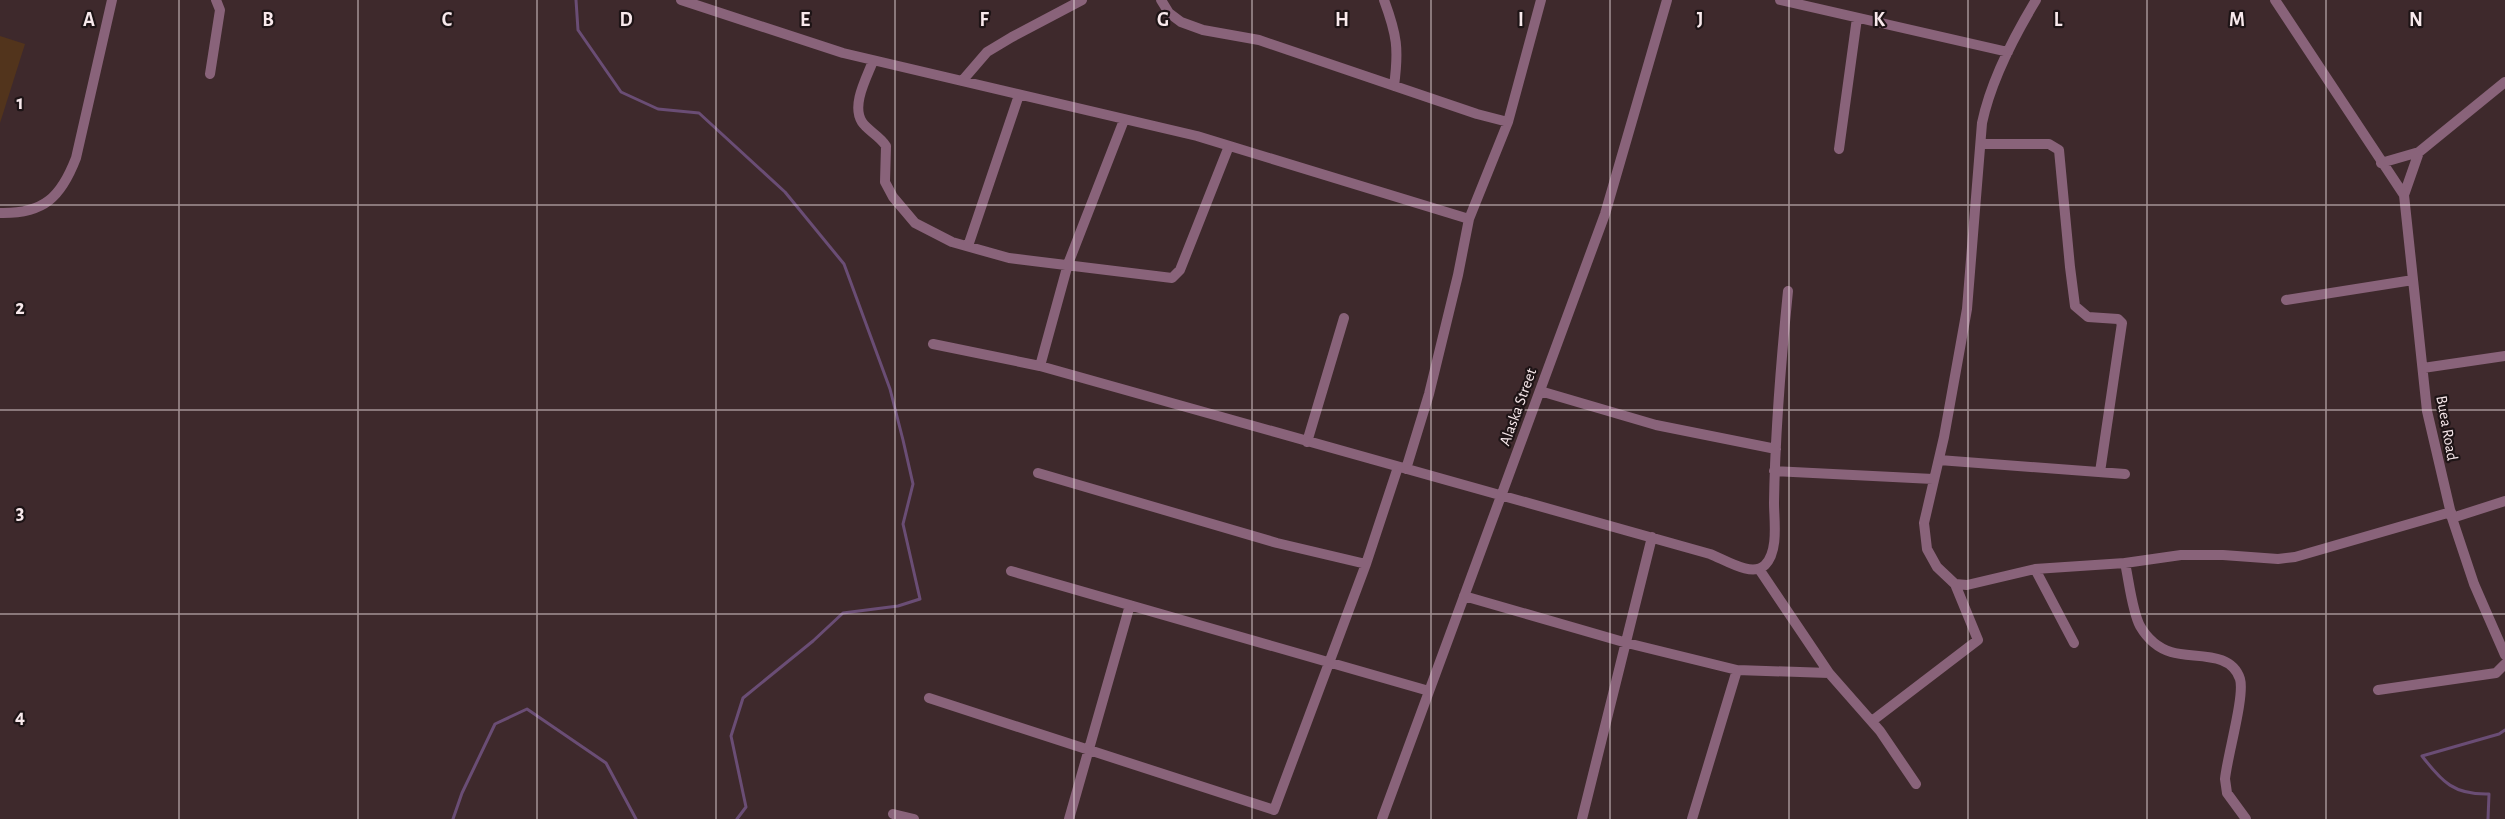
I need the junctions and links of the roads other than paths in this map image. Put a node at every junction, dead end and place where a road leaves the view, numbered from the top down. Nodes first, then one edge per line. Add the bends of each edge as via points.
1 (112, 0) edge
2 (216, 0) edge
3 (681, 0) edge
4 (1082, 0) edge
5 (1161, 0) edge
6 (1384, 0) edge
7 (1541, 0) edge
8 (1667, 0) edge
9 (1780, 0) edge
10 (2036, 0) edge
11 (2275, 0) edge
12 (1857, 18) junction
13 (2008, 52) junction
14 (873, 61) junction
15 (210, 74) dead end
16 (962, 81) junction
17 (2505, 82) edge
18 (1394, 86) junction
19 (1019, 95) junction
20 (1124, 120) junction
21 (1508, 122) junction
22 (1981, 144) junction
23 (1229, 146) junction
24 (1839, 148) dead end
25 (2419, 152) junction
26 (2381, 163) junction
27 (2404, 195) junction
28 (0, 213) edge
29 (1469, 219) junction
30 (968, 246) junction
31 (1068, 264) junction
32 (2413, 280) junction
33 (1788, 291) dead end
34 (2286, 300) dead end
35 (1344, 318) dead end
36 (933, 344) dead end
37 (2505, 356) edge
38 (1040, 366) junction
39 (2423, 368) junction
40 (1540, 391) junction
41 (1307, 442) junction
42 (1776, 449) junction
43 (1939, 460) junction
44 (1402, 468) junction
45 (1774, 471) junction
46 (2100, 472) junction
47 (1038, 473) dead end
48 (2125, 474) dead end
49 (1933, 479) junction
50 (1501, 496) junction
51 (2505, 501) edge
52 (2452, 515) junction
53 (1652, 537) junction
54 (1365, 564) junction
55 (2125, 564) junction
56 (1760, 569) junction
57 (2035, 569) junction
58 (1011, 571) dead end
59 (1955, 584) junction
60 (1464, 596) junction
61 (1130, 605) junction
62 (1627, 643) junction
63 (2074, 643) dead end
64 (2505, 655) edge
65 (1328, 661) junction
66 (2505, 664) edge
67 (1737, 670) junction
68 (1829, 673) junction
69 (2378, 690) dead end
70 (1429, 691) junction
71 (929, 698) dead end
72 (1872, 721) junction
73 (1089, 752) junction
74 (1916, 784) dead end
75 (893, 814) dead end
76 (914, 819) edge
77 (1069, 819) edge
78 (1382, 819) edge
79 (1582, 819) edge
80 (1692, 819) edge
81 (2246, 819) edge

1 - 28 street via 67,182 55,197 35,209
2 - 15 street via 220,10
3 - 14 street
4 - 16 street via 987,52
5 - 18 street via 1169,13 1192,26 1258,40
6 - 18 street via 1397,38
7 - 21 street
8 - 40 street, Alaska Street via 1605,214
9 - 12 street
10 - 13 street
11 - 26 street
12 - 13 street
12 - 24 street
13 - 22 street via 1989,94
14 - 16 street
14 - 30 street via 861,95 859,116 886,146 885,183 915,223
16 - 19 street
17 - 25 street
18 - 21 street
19 - 20 street
19 - 30 street
20 - 23 street
20 - 31 street
21 - 29 street
22 - 43 street via 1967,309
22 - 46 street via 2049,144 2059,150 2075,306 2088,317 2118,319 2122,323
23 - 29 street
23 - 31 street via 1177,275 1172,278
25 - 26 street
25 - 27 street
26 - 27 street
27 - 32 street, Buea Road
29 - 44 street via 1429,394
30 - 31 street via 1009,258
31 - 38 street
32 - 34 street
32 - 39 street, Buea Road
33 - 42 street
35 - 41 street
36 - 38 street
37 - 39 street
38 - 41 street
39 - 52 street, Buea Road via 2427,411
40 - 42 street via 1656,425
40 - 50 street, Alaska Street
41 - 44 street
42 - 45 street
43 - 46 street
43 - 49 street
44 - 50 street
44 - 54 street
45 - 49 street
45 - 56 street via 1774,544 1767,564
46 - 48 street
47 - 54 street via 1277,543
49 - 59 street via 1924,523 1926,549 1936,567
50 - 53 street
50 - 60 street, Alaska Street
51 - 52 street
52 - 55 street via 2295,557 2181,555
52 - 64 street, Buea Road via 2474,584
53 - 56 street via 1750,570
53 - 62 street
54 - 65 street
55 - 57 street
55 - 81 street via 2139,624 2147,636 2171,652 2223,661 2240,679 2241,695 2225,779 2227,793
56 - 68 street
57 - 59 street via 1967,585
57 - 63 street
58 - 61 street
59 - 72 street via 1978,640
60 - 62 street
60 - 70 street, Alaska Street
61 - 65 street
61 - 73 street
62 - 67 street
62 - 79 street
65 - 70 street
65 - 73 street via 1274,810
66 - 69 street via 2496,673
67 - 68 street
67 - 80 street
68 - 72 street
70 - 78 street, Alaska Street
71 - 73 street
72 - 74 street
73 - 77 street
75 - 76 street

